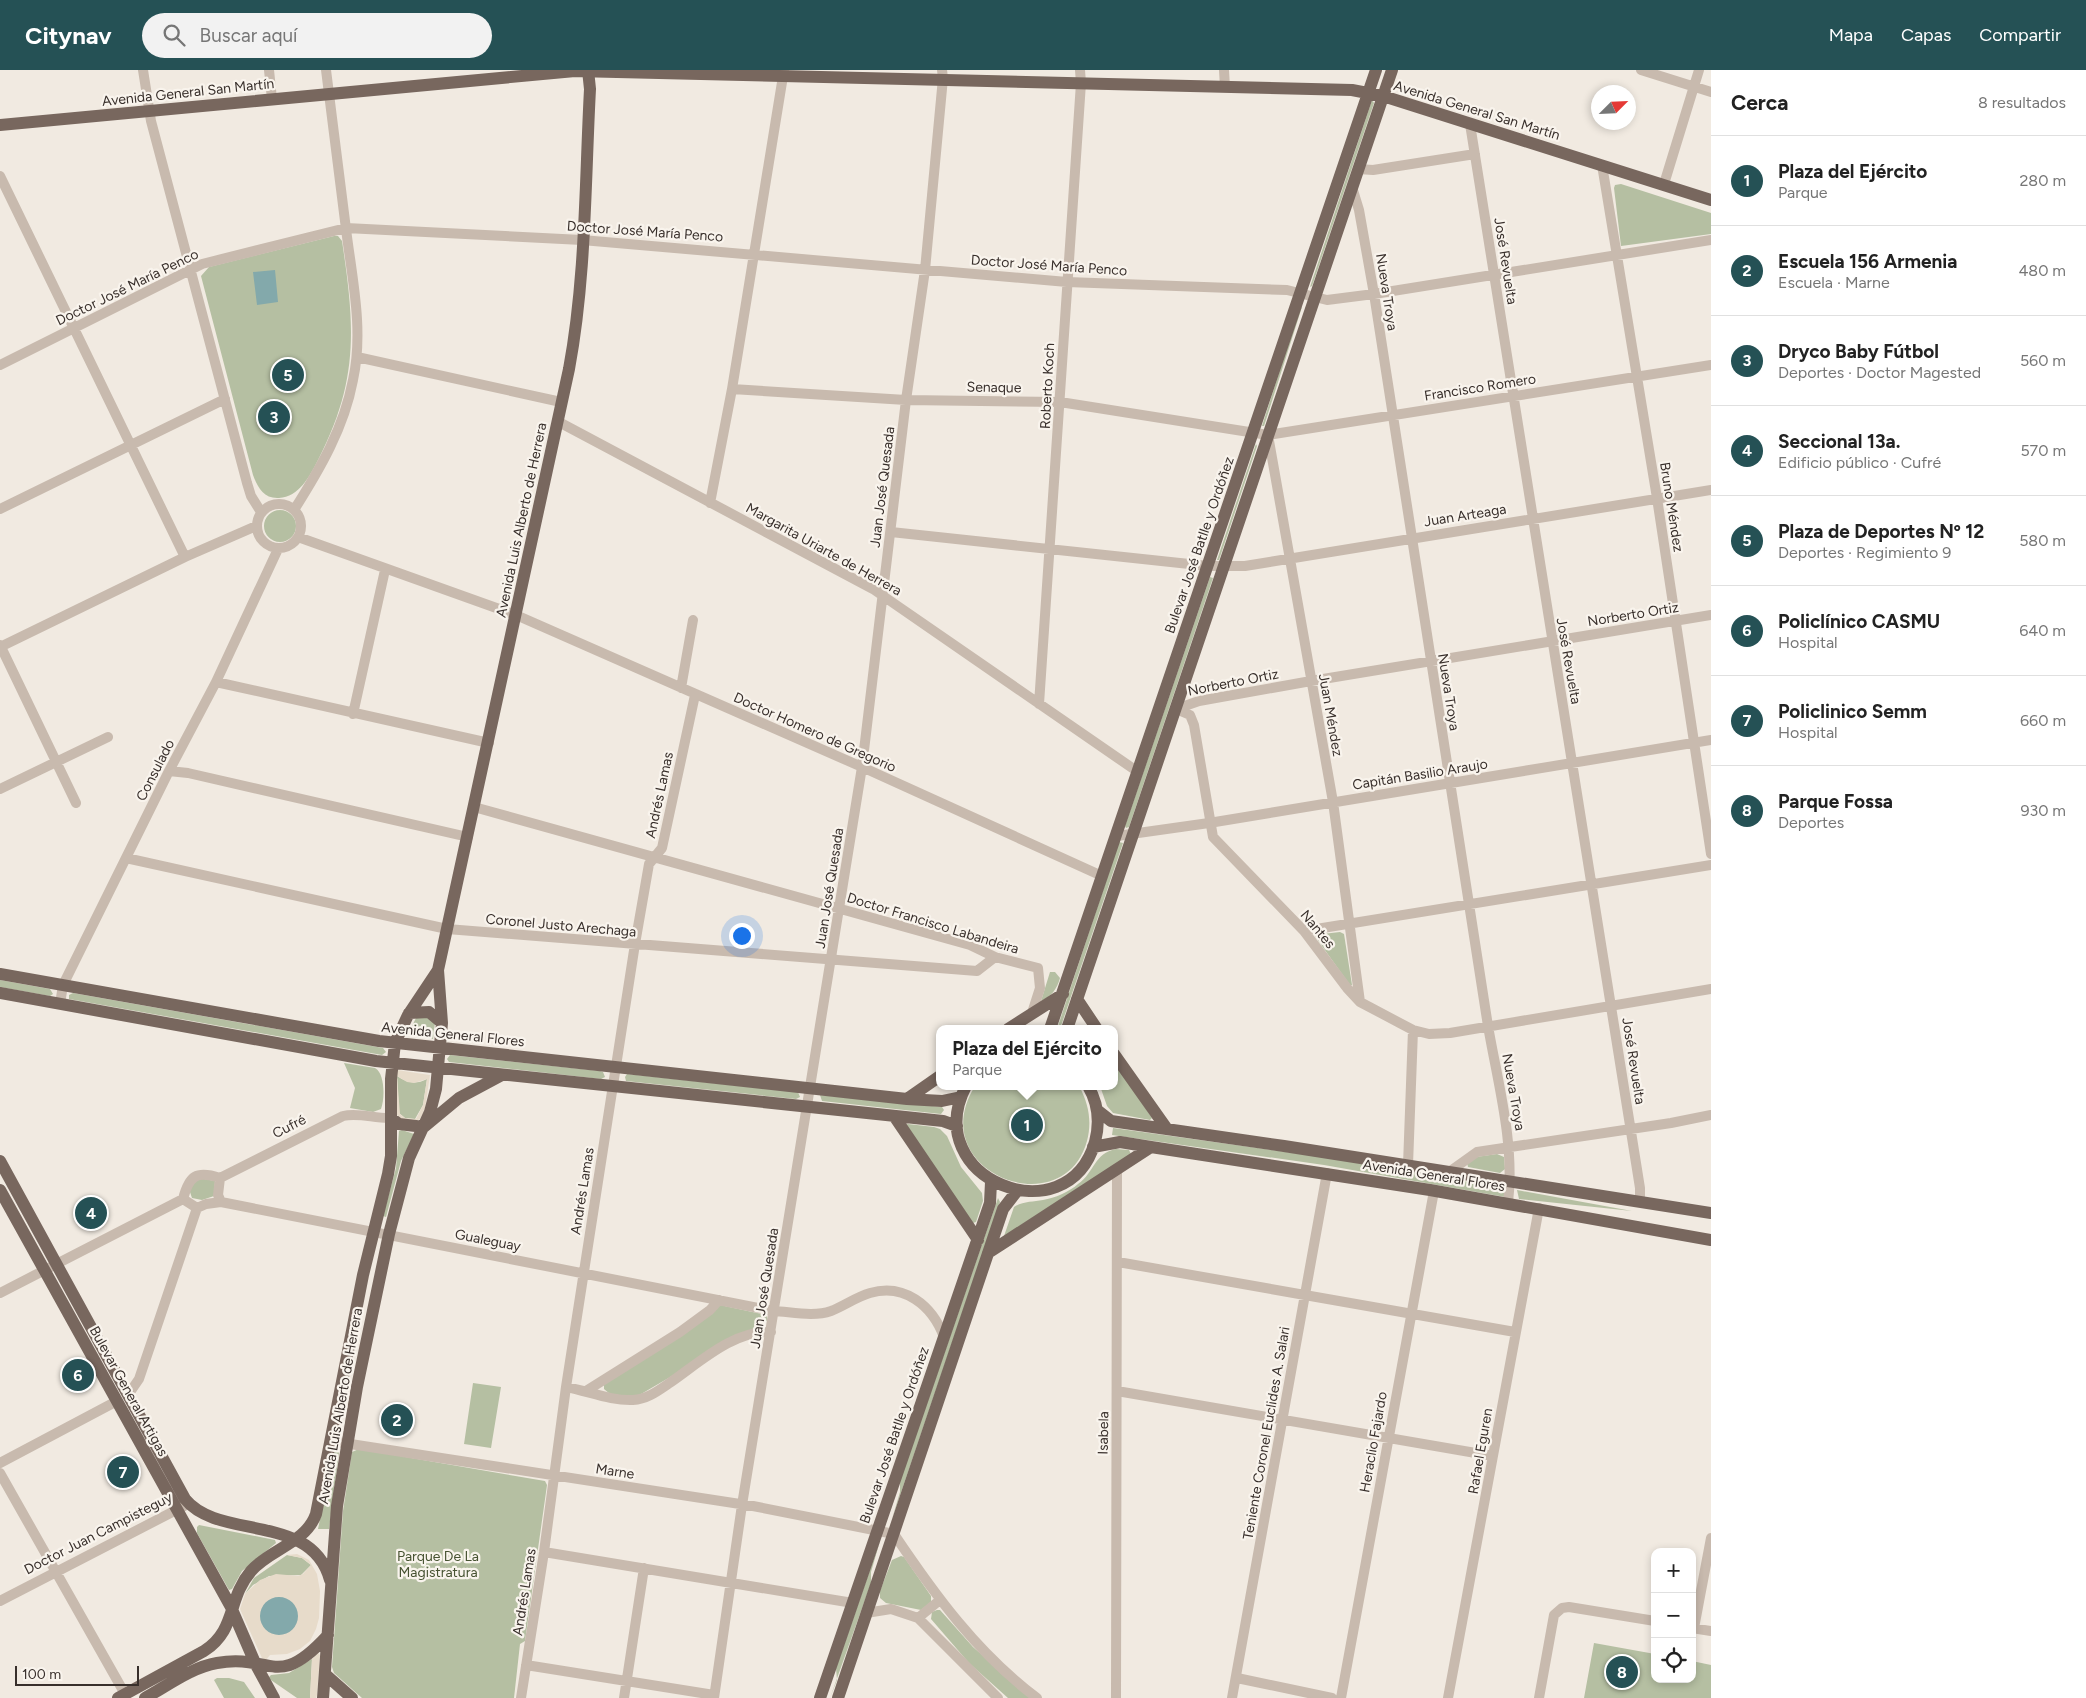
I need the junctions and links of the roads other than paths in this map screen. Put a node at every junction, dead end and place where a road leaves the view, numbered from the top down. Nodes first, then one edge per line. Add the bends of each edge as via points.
1 (143, 70) edge
2 (269, 70) edge
3 (326, 70) edge
4 (1080, 70) edge
5 (1224, 70) edge
6 (1376, 70) edge
7 (1392, 70) edge
8 (1641, 70) edge
9 (1699, 70) edge
10 (588, 71) edge
11 (784, 73) edge
12 (943, 74) edge
13 (1081, 83) junction
14 (1693, 86) junction
15 (1225, 87) junction
16 (1711, 92) edge
17 (1368, 93) junction
18 (329, 94) junction
19 (1383, 96) junction
20 (272, 99) junction
21 (148, 112) junction
22 (1470, 124) junction
23 (0, 125) edge
24 (1475, 154) junction
25 (1602, 165) junction
26 (1358, 169) junction
27 (0, 176) edge
28 (1664, 184) junction
29 (1352, 187) junction
30 (1711, 200) edge
31 (346, 228) junction
32 (582, 240) junction
33 (1711, 240) edge
34 (754, 254) junction
35 (1617, 254) junction
36 (190, 270) junction
37 (925, 270) junction
38 (1495, 276) junction
39 (1067, 282) junction
40 (1301, 293) junction
41 (1374, 294) junction
42 (1315, 297) junction
43 (73, 328) junction
44 (357, 357) junction
45 (0, 365) edge
46 (1711, 365) edge
47 (1636, 376) junction
48 (732, 389) junction
49 (1513, 395) junction
50 (225, 399) junction
51 (906, 400) junction
52 (562, 402) junction
53 (1060, 402) junction
54 (1392, 415) junction
55 (558, 421) junction
56 (1253, 434) junction
57 (1268, 435) junction
58 (130, 445) junction
59 (1711, 490) edge
60 (1657, 498) junction
61 (710, 503) junction
62 (0, 509) edge
63 (294, 510) junction
64 (261, 512) junction
65 (1531, 518) junction
66 (256, 526) junction
67 (891, 532) junction
68 (298, 538) junction
69 (1411, 538) junction
70 (1050, 548) junction
71 (278, 549) junction
72 (185, 557) junction
73 (1290, 559) junction
74 (1208, 566) junction
75 (1224, 567) junction
76 (386, 570) junction
77 (883, 596) junction
78 (516, 615) junction
79 (1711, 615) edge
80 (693, 620) dead end
81 (1676, 621) junction
82 (1551, 641) junction
83 (0, 646) edge
84 (1430, 661) junction
85 (1312, 681) junction
86 (216, 682) junction
87 (681, 688) junction
88 (695, 695) junction
89 (1038, 704) junction
90 (1176, 709) junction
91 (353, 714) junction
92 (108, 737) dead end
93 (1711, 740) edge
94 (489, 743) junction
95 (1695, 743) junction
96 (57, 762) junction
97 (1573, 763) junction
98 (862, 767) junction
99 (169, 771) junction
100 (1138, 772) junction
101 (1451, 783) junction
102 (0, 789) edge
103 (1333, 802) junction
104 (76, 803) dead end
105 (474, 807) junction
106 (1209, 823) junction
107 (1133, 834) junction
108 (1116, 836) junction
109 (468, 837) junction
110 (1711, 854) edge
111 (655, 857) junction
112 (126, 858) junction
113 (1711, 865) edge
114 (1102, 876) junction
115 (1591, 885) junction
116 (1469, 906) junction
117 (840, 908) junction
118 (1350, 925) junction
119 (447, 929) junction
120 (1304, 931) junction
121 (635, 944) junction
122 (995, 957) junction
123 (832, 960) junction
124 (438, 970) junction
125 (0, 974) edge
126 (63, 985) junction
127 (1711, 989) edge
128 (0, 993) edge
129 (1063, 994) junction
130 (1077, 999) junction
131 (1360, 1002) junction
132 (60, 1004) junction
133 (1611, 1005) junction
134 (409, 1013) junction
135 (1032, 1013) junction
136 (442, 1023) junction
137 (1014, 1025) edge
138 (1051, 1025) edge
139 (1067, 1025) edge
140 (1094, 1025) edge
141 (1488, 1026) junction
142 (1412, 1030) junction
143 (395, 1043) junction
144 (440, 1048) junction
145 (1118, 1060) edge
146 (393, 1063) junction
147 (616, 1066) junction
148 (438, 1068) junction
149 (504, 1074) junction
150 (936, 1079) edge
151 (612, 1085) junction
152 (810, 1087) junction
153 (1090, 1090) edge
154 (964, 1092) edge
155 (907, 1098) junction
156 (806, 1106) junction
157 (1097, 1110) junction
158 (1711, 1114) edge
159 (894, 1116) junction
160 (391, 1118) junction
161 (957, 1126) junction
162 (424, 1127) junction
163 (1167, 1129) junction
164 (1630, 1129) junction
165 (1151, 1146) junction
166 (1093, 1147) junction
167 (1509, 1147) junction
168 (0, 1161) edge
169 (1408, 1165) junction
170 (1117, 1168) junction
171 (1449, 1172) junction
172 (1327, 1173) junction
173 (220, 1178) junction
174 (991, 1182) junction
175 (1510, 1182) junction
176 (0, 1190) edge
177 (1017, 1191) junction
178 (1434, 1191) junction
179 (182, 1199) junction
180 (221, 1202) junction
181 (1640, 1202) junction
182 (1508, 1203) junction
183 (197, 1208) junction
184 (1539, 1208) junction
185 (1711, 1213) edge
186 (373, 1232) junction
187 (1711, 1232) edge
188 (389, 1234) junction
189 (1683, 1234) junction
190 (978, 1240) junction
191 (1711, 1240) edge
192 (988, 1253) junction
193 (1118, 1262) junction
194 (50, 1267) junction
195 (584, 1273) junction
196 (0, 1293) edge
197 (1305, 1295) junction
198 (719, 1300) junction
199 (774, 1311) junction
200 (1410, 1314) junction
201 (771, 1332) junction
202 (1515, 1332) junction
203 (944, 1337) junction
204 (566, 1387) junction
205 (586, 1391) junction
206 (1117, 1391) junction
207 (123, 1398) junction
208 (1282, 1421) junction
209 (1387, 1438) junction
210 (332, 1441) junction
211 (347, 1444) junction
212 (1493, 1456) junction
213 (0, 1463) edge
214 (0, 1473) edge
215 (554, 1476) junction
216 (189, 1503) junction
217 (742, 1505) junction
218 (177, 1509) junction
219 (878, 1529) junction
220 (894, 1534) junction
221 (1711, 1538) edge
222 (295, 1540) junction
223 (544, 1552) junction
224 (644, 1568) junction
225 (55, 1572) junction
226 (732, 1582) junction
227 (331, 1587) junction
228 (0, 1600) edge
229 (940, 1600) junction
230 (853, 1603) junction
231 (231, 1607) junction
232 (866, 1613) junction
233 (1696, 1613) edge
234 (918, 1618) junction
235 (1651, 1620) edge
236 (1696, 1629) edge
237 (1711, 1632) edge
238 (328, 1636) junction
239 (256, 1664) junction
240 (526, 1665) junction
241 (326, 1675) junction
242 (1236, 1678) junction
243 (626, 1682) junction
244 (121, 1696) edge
245 (275, 1696) edge
246 (714, 1697) edge
247 (145, 1698) edge
248 (323, 1698) edge
249 (352, 1698) edge
250 (521, 1698) edge
251 (624, 1698) edge
252 (820, 1698) edge
253 (838, 1698) edge
254 (998, 1698) edge
255 (1037, 1698) edge
256 (1116, 1698) edge
257 (1232, 1698) edge
258 (1332, 1698) edge
259 (1341, 1698) edge
260 (1448, 1698) edge
261 (1539, 1698) edge

1 - 21 street
2 - 20 street
3 - 18 street
4 - 13 street, Roberto Koch
5 - 15 street
6 - 17 main road, Bulevar José Batlle y Ordóñez
7 - 19 main road
8 - 14 street
9 - 14 street
10 - 11 main road, Avenida General San Martín
10 - 18 main road, Avenida General San Martín
10 - 32 main road, Avenida Luis Alberto de Herrera via 590,89
11 - 12 main road, Avenida General San Martín
11 - 34 street
12 - 13 main road, Avenida General San Martín
12 - 37 street, Juan José Quesada
13 - 15 main road, Avenida General San Martín
13 - 39 street, Roberto Koch
14 - 16 street
14 - 28 street
15 - 17 main road, Avenida General San Martín
17 - 19 main road, Avenida General San Martín
17 - 40 main road, Bulevar José Batlle y Ordóñez
18 - 20 main road, Avenida General San Martín
18 - 31 street
19 - 22 main road, Avenida General San Martín
19 - 26 main road
20 - 21 main road, Avenida General San Martín
21 - 23 main road, Avenida General San Martín
21 - 36 street
22 - 24 street, José Revuelta
22 - 25 main road, Avenida General San Martín
24 - 26 street via 1373,170
24 - 38 street, José Revuelta
25 - 28 main road, Avenida General San Martín
25 - 35 street, Bruno Méndez
26 - 29 main road
27 - 43 street
28 - 30 main road, Avenida General San Martín
29 - 41 street, Nueva Troya
29 - 42 main road
31 - 32 street, Doctor José María Penco
31 - 36 street, Doctor José María Penco via 202,264
31 - 44 street via 356,304
32 - 34 street, Doctor José María Penco
32 - 52 main road, Avenida Luis Alberto de Herrera via 575,338
33 - 35 street, Doctor José María Penco
34 - 37 street, Doctor José María Penco
34 - 48 street
35 - 38 street, Doctor José María Penco
35 - 47 street, Bruno Méndez
36 - 43 street, Doctor José María Penco
36 - 50 street
37 - 39 street, Doctor José María Penco
37 - 51 street, Juan José Quesada
38 - 41 street, Doctor José María Penco
38 - 49 street, José Revuelta
39 - 40 street, Doctor José María Penco
39 - 53 street, Roberto Koch
40 - 42 street, Doctor José María Penco
40 - 56 main road, Bulevar José Batlle y Ordóñez
41 - 42 street, Doctor José María Penco via 1336,300
41 - 54 street, Nueva Troya
42 - 57 main road
43 - 45 street, Doctor José María Penco
43 - 58 street
44 - 52 street
44 - 63 street via 335,438
46 - 47 street, Francisco Romero
47 - 49 street, Francisco Romero
47 - 60 street, Bruno Méndez
48 - 51 street, Senaque
48 - 61 street
49 - 54 street, Francisco Romero
49 - 65 street, José Revuelta
50 - 58 street
50 - 64 street via 249,490
51 - 53 street, Senaque
51 - 67 street, Juan José Quesada
52 - 55 main road, Avenida Luis Alberto de Herrera
53 - 56 street, Senaque
53 - 70 street, Roberto Koch
54 - 57 street, Francisco Romero
54 - 69 street, Nueva Troya
55 - 61 street, Margarita Uriarte de Herrera
55 - 78 main road, Avenida Luis Alberto de Herrera
56 - 57 street, Francisco Romero
56 - 74 main road, Bulevar José Batlle y Ordóñez
57 - 73 street, Juan Méndez
57 - 75 main road
58 - 62 street
58 - 72 street
59 - 60 street, Juan Arteaga
60 - 65 street, Juan Arteaga
60 - 81 street, Bruno Méndez
61 - 77 street, Margarita Uriarte de Herrera
63 - 64 street via 275,504
63 - 68 street via 301,526
64 - 66 street
65 - 69 street, Juan Arteaga
65 - 82 street, José Revuelta
66 - 71 street via 261,540
66 - 72 street
67 - 70 street, Juan Arteaga
67 - 77 street, Juan José Quesada
68 - 71 street via 288,547
68 - 76 street, Doctor Homero de Gregorio
69 - 73 street, Juan Arteaga
69 - 84 street, Nueva Troya
70 - 74 street, Juan Arteaga
70 - 89 street, Roberto Koch
71 - 86 street, Consulado
72 - 83 street
73 - 75 street, Juan Arteaga
73 - 85 street, Juan Méndez
74 - 75 street, Juan Arteaga
74 - 100 main road, Bulevar José Batlle y Ordóñez
75 - 90 main road
76 - 78 street, Doctor Homero de Gregorio
76 - 91 street
77 - 89 street, Margarita Uriarte de Herrera
77 - 98 street, Juan José Quesada
78 - 87 street, Doctor Homero de Gregorio
78 - 94 main road, Avenida Luis Alberto de Herrera
79 - 81 street, Norberto Ortiz
80 - 87 street
81 - 82 street, Norberto Ortiz
81 - 95 street, Bruno Méndez
82 - 84 street, Norberto Ortiz
82 - 97 street, José Revuelta
83 - 96 street
84 - 85 street, Norberto Ortiz
84 - 101 street, Nueva Troya
85 - 90 street, Norberto Ortiz via 1199,700
85 - 103 street, Juan Méndez
86 - 91 street
86 - 99 street, Consulado
87 - 88 street, Doctor Homero de Gregorio
88 - 98 street, Doctor Homero de Gregorio
88 - 111 street, Andrés Lamas via 662,848
89 - 100 street, Margarita Uriarte de Herrera
90 - 106 street, Nantes via 1192,719
90 - 107 main road
91 - 94 street
92 - 96 street
93 - 95 street, Capitán Basilio Araujo
94 - 105 main road, Avenida Luis Alberto de Herrera
95 - 97 street, Capitán Basilio Araujo
95 - 110 street, Bruno Méndez
96 - 102 street
96 - 104 street
97 - 101 street, Capitán Basilio Araujo
97 - 115 street, José Revuelta
98 - 114 street, Doctor Homero de Gregorio
98 - 117 street, Juan José Quesada
99 - 109 street
99 - 112 street, Consulado
100 - 108 main road, Bulevar José Batlle y Ordóñez
101 - 103 street, Capitán Basilio Araujo
101 - 116 street, Nueva Troya
103 - 106 street, Capitán Basilio Araujo
103 - 118 street, Juan Méndez
105 - 109 main road, Avenida Luis Alberto de Herrera
105 - 111 street, Doctor Francisco Labandeira
106 - 107 street, Capitán Basilio Araujo
106 - 120 street, Nantes via 1213,837
107 - 108 street, Capitán Basilio Araujo
107 - 130 main road
108 - 114 main road, Bulevar José Batlle y Ordóñez
109 - 119 main road, Avenida Luis Alberto de Herrera
111 - 117 street, Doctor Francisco Labandeira
111 - 121 street, Andrés Lamas via 649,864
112 - 119 street, Coronel Justo Arechaga
112 - 126 street, Consulado
113 - 115 street
114 - 129 main road, Bulevar José Batlle y Ordóñez
115 - 116 street
115 - 133 street, José Revuelta
116 - 118 street
116 - 141 street, Nueva Troya
117 - 122 street, Doctor Francisco Labandeira via 970,945
117 - 123 street, Juan José Quesada
118 - 120 street
118 - 131 street, Juan Méndez
119 - 121 street, Coronel Justo Arechaga
119 - 124 main road, Avenida Luis Alberto de Herrera
120 - 131 street, Nantes
121 - 123 street, Coronel Justo Arechaga
121 - 147 street, Andrés Lamas
122 - 123 street, Coronel Justo Arechaga via 977,971
122 - 135 street, Doctor Francisco Labandeira via 1038,968 1040,988
123 - 152 street, Juan José Quesada
124 - 134 main road, Avenida Luis Alberto de Herrera
124 - 136 main road, Avenida Luis Alberto de Herrera
125 - 126 main road, Avenida General Flores
126 - 132 street, Consulado
126 - 143 main road, Avenida General Flores
127 - 133 street, Nantes
128 - 132 main road
129 - 135 main road
129 - 138 main road, Bulevar José Batlle y Ordóñez
130 - 139 main road
130 - 140 main road
131 - 142 street, Nantes
132 - 146 main road
133 - 141 street, Nantes
133 - 164 street, José Revuelta
134 - 136 main road via 429,1012
134 - 143 main road, Avenida Luis Alberto de Herrera
135 - 137 main road
136 - 144 main road, Avenida Luis Alberto de Herrera
141 - 142 street, Nantes via 1439,1034
141 - 167 street, Nueva Troya
142 - 169 street
143 - 144 main road, Avenida General Flores
143 - 146 main road, Avenida Luis Alberto de Herrera
144 - 147 main road, Avenida General Flores
144 - 148 main road, Avenida Luis Alberto de Herrera
145 - 163 main road
146 - 148 main road
146 - 160 main road, Avenida Luis Alberto de Herrera
147 - 151 street, Andrés Lamas
147 - 152 main road, Avenida General Flores
148 - 149 main road
148 - 162 main road, Avenida Luis Alberto de Herrera via 436,1090
149 - 151 main road
149 - 162 main road, Avenida Luis Alberto de Herrera via 459,1098
150 - 155 main road
151 - 156 main road
151 - 195 street, Andrés Lamas
152 - 155 main road, Avenida General Flores
152 - 156 street, Juan José Quesada
153 - 157 main road
154 - 155 main road, Avenida General Flores via 942,1101
154 - 161 main road
156 - 159 main road
156 - 199 street, Juan José Quesada
157 - 163 main road, Avenida General Flores via 1110,1121
157 - 166 main road
158 - 164 street
159 - 161 main road via 943,1121
159 - 190 main road
160 - 162 main road, Cufré via 399,1124
160 - 173 street, Cufré via 379,1119 354,1113 344,1116
160 - 186 main road, Avenida Luis Alberto de Herrera via 391,1156
161 - 174 main road via 961,1145 970,1162
162 - 188 main road, Avenida Luis Alberto de Herrera via 409,1158
163 - 169 main road, Avenida General Flores
164 - 167 street
164 - 181 street, José Revuelta
165 - 166 main road, Avenida General Flores via 1120,1142
165 - 170 main road
165 - 172 main road, Avenida General Flores
166 - 177 main road via 1083,1165 1063,1182 1038,1191
167 - 171 street via 1477,1152
167 - 175 street, Nueva Troya
168 - 194 main road, Bulevar General Artigas
169 - 171 main road, Avenida General Flores
170 - 192 main road
170 - 193 street, Isabela
171 - 175 main road, Avenida General Flores
172 - 178 main road, Avenida General Flores
172 - 197 street, Teniente Coronel Euclides A. Salari
173 - 179 street via 206,1174 195,1176 186,1185
173 - 180 street via 218,1195
174 - 177 main road
174 - 190 main road, Bulevar José Batlle y Ordóñez via 990,1203
175 - 181 main road, Avenida General Flores
175 - 182 street, Nueva Troya
176 - 194 main road, Bulevar General Artigas
177 - 192 main road via 1003,1209
178 - 182 main road, Avenida General Flores
178 - 200 street, Heraclio Fajardo
179 - 183 street
179 - 194 street
180 - 183 street, Gualeguay
180 - 186 street, Gualeguay
181 - 185 main road, Avenida General Flores
182 - 184 main road, Avenida General Flores
183 - 207 street via 139,1379
184 - 189 main road, Avenida General Flores
184 - 202 street, Rafael Eguren
186 - 188 street, Gualeguay
186 - 210 main road, Avenida Luis Alberto de Herrera
187 - 189 main road
188 - 195 street, Gualeguay
188 - 211 main road, Avenida Luis Alberto de Herrera
189 - 191 main road, Avenida General Flores
190 - 203 main road, Bulevar José Batlle y Ordóñez
192 - 220 main road
193 - 197 street
193 - 206 street, Isabela
194 - 196 street
194 - 207 main road, Bulevar General Artigas
195 - 198 street, Gualeguay
195 - 204 street, Andrés Lamas
197 - 200 street
197 - 208 street, Teniente Coronel Euclides A. Salari
198 - 199 street, Gualeguay
198 - 205 street via 680,1332
199 - 201 street, Juan José Quesada
199 - 203 street, Gualeguay via 823,1312 869,1293 895,1290 910,1295 926,1307 940,1325
200 - 202 street
200 - 209 street, Heraclio Fajardo
201 - 205 street via 753,1333 727,1345 648,1396 632,1400
201 - 217 street, Juan José Quesada
202 - 212 street, Rafael Eguren
203 - 219 main road, Bulevar José Batlle y Ordóñez
204 - 205 street
204 - 215 street, Andrés Lamas
206 - 208 street
206 - 256 street, Isabela
207 - 213 street
207 - 216 main road, Bulevar General Artigas
207 - 218 main road, Bulevar General Artigas
208 - 209 street
208 - 242 street, Teniente Coronel Euclides A. Salari
209 - 212 street
209 - 259 street, Heraclio Fajardo
210 - 211 street, Marne
210 - 222 main road, Avenida Luis Alberto de Herrera via 314,1519 307,1531
211 - 215 street, Marne
211 - 227 main road, Avenida Luis Alberto de Herrera via 336,1506
212 - 260 street, Rafael Eguren
214 - 225 street
215 - 217 street, Marne
215 - 223 street, Andrés Lamas
216 - 218 street, Doctor Juan Campisteguy
216 - 222 main road, Doctor Juan Campisteguy via 209,1515
217 - 219 street, Marne
217 - 226 street, Juan José Quesada
218 - 225 street, Doctor Juan Campisteguy
218 - 231 main road, Bulevar General Artigas
219 - 220 street, Marne
219 - 230 main road, Bulevar José Batlle y Ordóñez
220 - 229 street
220 - 232 main road
221 - 233 street
222 - 227 main road via 307,1546 318,1558 328,1574
222 - 231 main road via 254,1567
223 - 224 street
223 - 240 street, Andrés Lamas
224 - 226 street
224 - 243 street
225 - 228 street, Doctor Juan Campisteguy
225 - 244 street
226 - 230 street
226 - 246 street, Juan José Quesada
227 - 238 main road, Avenida Luis Alberto de Herrera
229 - 234 street
229 - 255 street via 975,1642
230 - 252 main road, Bulevar José Batlle y Ordóñez
231 - 239 main road, Bulevar General Artigas
231 - 244 main road via 225,1631 211,1647
232 - 234 street via 891,1609
232 - 253 main road
234 - 254 street
235 - 261 street via 1562,1608 1554,1614
236 - 237 street
238 - 239 main road via 307,1656 291,1665 272,1668
238 - 241 main road, Avenida Luis Alberto de Herrera
239 - 245 main road
239 - 247 main road via 209,1665
240 - 243 street
240 - 250 street, Andrés Lamas
241 - 248 main road, Avenida Luis Alberto de Herrera
241 - 249 main road
242 - 257 street, Teniente Coronel Euclides A. Salari
242 - 258 street
243 - 246 street
243 - 251 street

